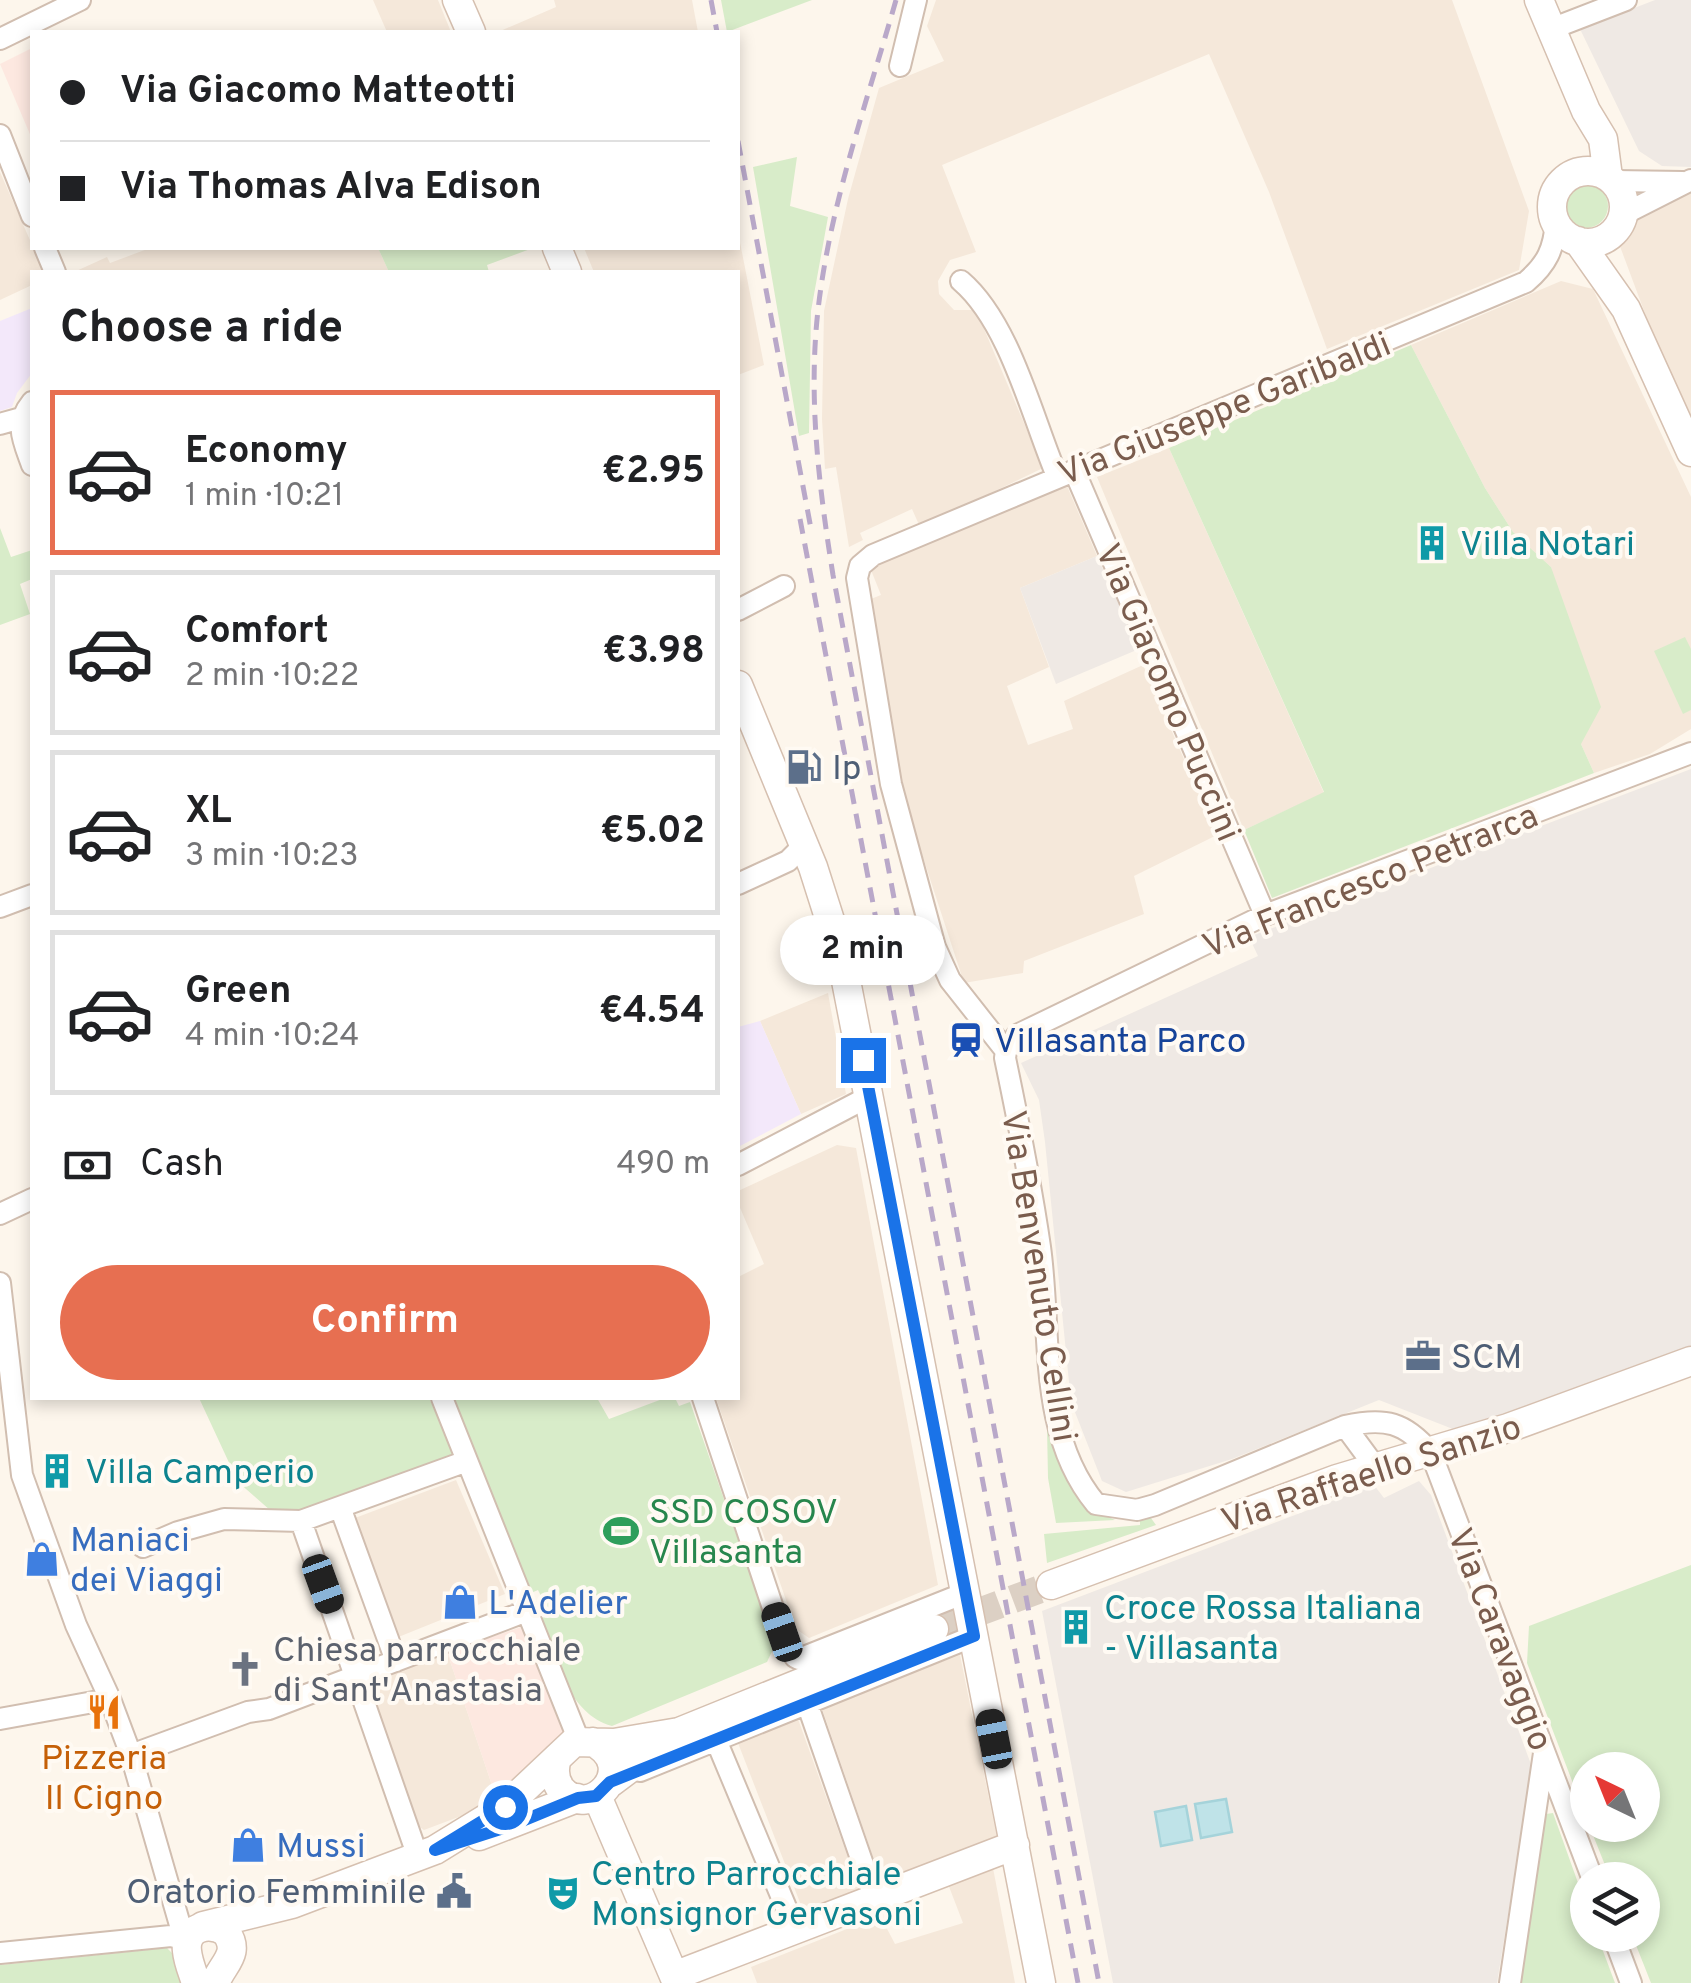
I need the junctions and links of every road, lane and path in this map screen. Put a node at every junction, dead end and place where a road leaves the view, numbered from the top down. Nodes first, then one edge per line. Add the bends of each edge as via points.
1 (80, 0) edge
2 (457, 0) edge
3 (916, 0) edge
4 (1539, 0) edge
5 (1626, 0) edge
6 (1551, 28) junction
7 (470, 30) edge
8 (0, 39) edge
9 (900, 66) dead end
10 (1586, 111) junction
11 (0, 135) edge
12 (1578, 172) junction
13 (1611, 179) junction
14 (1688, 181) edge
15 (30, 211) edge
16 (1556, 222) junction
17 (1618, 223) junction
18 (1578, 241) junction
19 (961, 282) dead end
20 (1626, 309) junction
21 (27, 410) edge
22 (0, 424) edge
23 (1691, 452) edge
24 (30, 459) edge
25 (1066, 473) junction
26 (860, 566) joint
27 (784, 586) dead end
28 (740, 609) edge
29 (740, 689) edge
30 (1691, 753) edge
31 (804, 845) junction
32 (740, 883) edge
33 (30, 896) edge
34 (0, 907) edge
35 (1265, 915) junction
36 (1006, 1052) junction
37 (870, 1096) junction
38 (740, 1164) edge
39 (30, 1200) edge
40 (0, 1214) edge
41 (0, 1288) edge
42 (1691, 1361) edge
43 (443, 1400) edge
44 (703, 1400) edge
45 (1345, 1426) junction
46 (1431, 1453) junction
47 (467, 1461) junction
48 (1376, 1468) junction
49 (340, 1507) junction
50 (301, 1521) junction
51 (143, 1547) dead end
52 (1051, 1585) tunnel mouth
53 (965, 1593) junction
54 (527, 1611) junction
55 (934, 1628) tunnel mouth
56 (974, 1636) junction
57 (396, 1660) junction
58 (357, 1677) junction
59 (110, 1698) junction
60 (807, 1703) junction
61 (0, 1718) edge
62 (679, 1732) junction
63 (716, 1740) junction
64 (576, 1747) junction
65 (1544, 1751) junction
66 (131, 1756) junction
67 (595, 1792) junction
68 (1014, 1845) junction
69 (426, 1854) junction
70 (1585, 1862) edge
71 (875, 1898) junction
72 (292, 1904) junction
73 (796, 1929) junction
74 (194, 1952) edge
75 (1620, 1952) edge
76 (0, 1953) edge
77 (224, 1965) edge
78 (669, 1981) edge
79 (1041, 1983) edge
80 (1510, 1983) edge
81 (1632, 1983) edge

1 - 8 street
2 - 7 street
3 - 9 street
4 - 6 street
5 - 6 street
6 - 10 street
10 - 12 street
10 - 13 street via 1603,139
11 - 15 street
12 - 13 street
12 - 16 street via 1558,187
13 - 14 street
13 - 17 street via 1623,196
14 - 17 street
16 - 18 street
16 - 25 street, Via Giuseppe Garibaldi via 1551,252 1526,282
17 - 18 street via 1596,242
17 - 20 street
18 - 20 street
19 - 25 street, Via Giacomo Puccini via 979,297 1001,334
20 - 23 street
21 - 22 street
21 - 24 street via 20,434
25 - 26 street, Via Giuseppe Garibaldi
25 - 35 street, Via Giacomo Puccini
26 - 36 street, Via Benvenuto Cellini via 858,589 891,784 934,947 950,980
27 - 28 street
29 - 31 street
30 - 35 street, Via Francesco Petrarca
31 - 32 street via 788,861
31 - 37 street via 841,955
33 - 34 street
35 - 36 street, Via Francesco Petrarca via 1018,1035
36 - 45 street, Via Benvenuto Cellini via 1040,1246 1053,1404 1077,1482 1096,1504 1138,1510 1155,1505
37 - 38 street
37 - 53 street
39 - 40 street
41 - 59 street via 22,1474
42 - 46 street, Via Raffaello Sanzio
43 - 47 street
44 - 53 street via 792,1654 799,1659
45 - 46 street, Via Benvenuto Cellini via 1394,1424
45 - 48 street
46 - 48 street, Via Raffaello Sanzio
46 - 65 street, Via Caravaggio
47 - 49 street
47 - 54 street
48 - 52 street, Via Raffaello Sanzio
49 - 50 street
49 - 57 street
50 - 51 street via 224,1518
50 - 58 street
53 - 56 street
54 - 57 street
54 - 64 street
55 - 62 street
56 - 60 street
56 - 68 street
57 - 58 street
58 - 66 street
58 - 69 street
59 - 61 street
59 - 66 street
60 - 63 street
60 - 71 street
62 - 64 street
62 - 67 street
63 - 67 street
63 - 73 street
64 - 67 street via 610,1758 613,1771
64 - 67 street via 554,1772 558,1784 566,1794
64 - 69 street via 505,1807
65 - 70 street, Via Caravaggio
65 - 80 street
66 - 74 street via 180,1926
67 - 69 street
67 - 78 street
68 - 71 street
68 - 79 street
69 - 72 street
71 - 73 street
72 - 74 street
72 - 77 street via 246,1932
73 - 78 street
74 - 76 street via 171,1936
74 - 77 street via 194,1966 205,1971
74 - 77 street via 213,1926 224,1930
75 - 81 street

